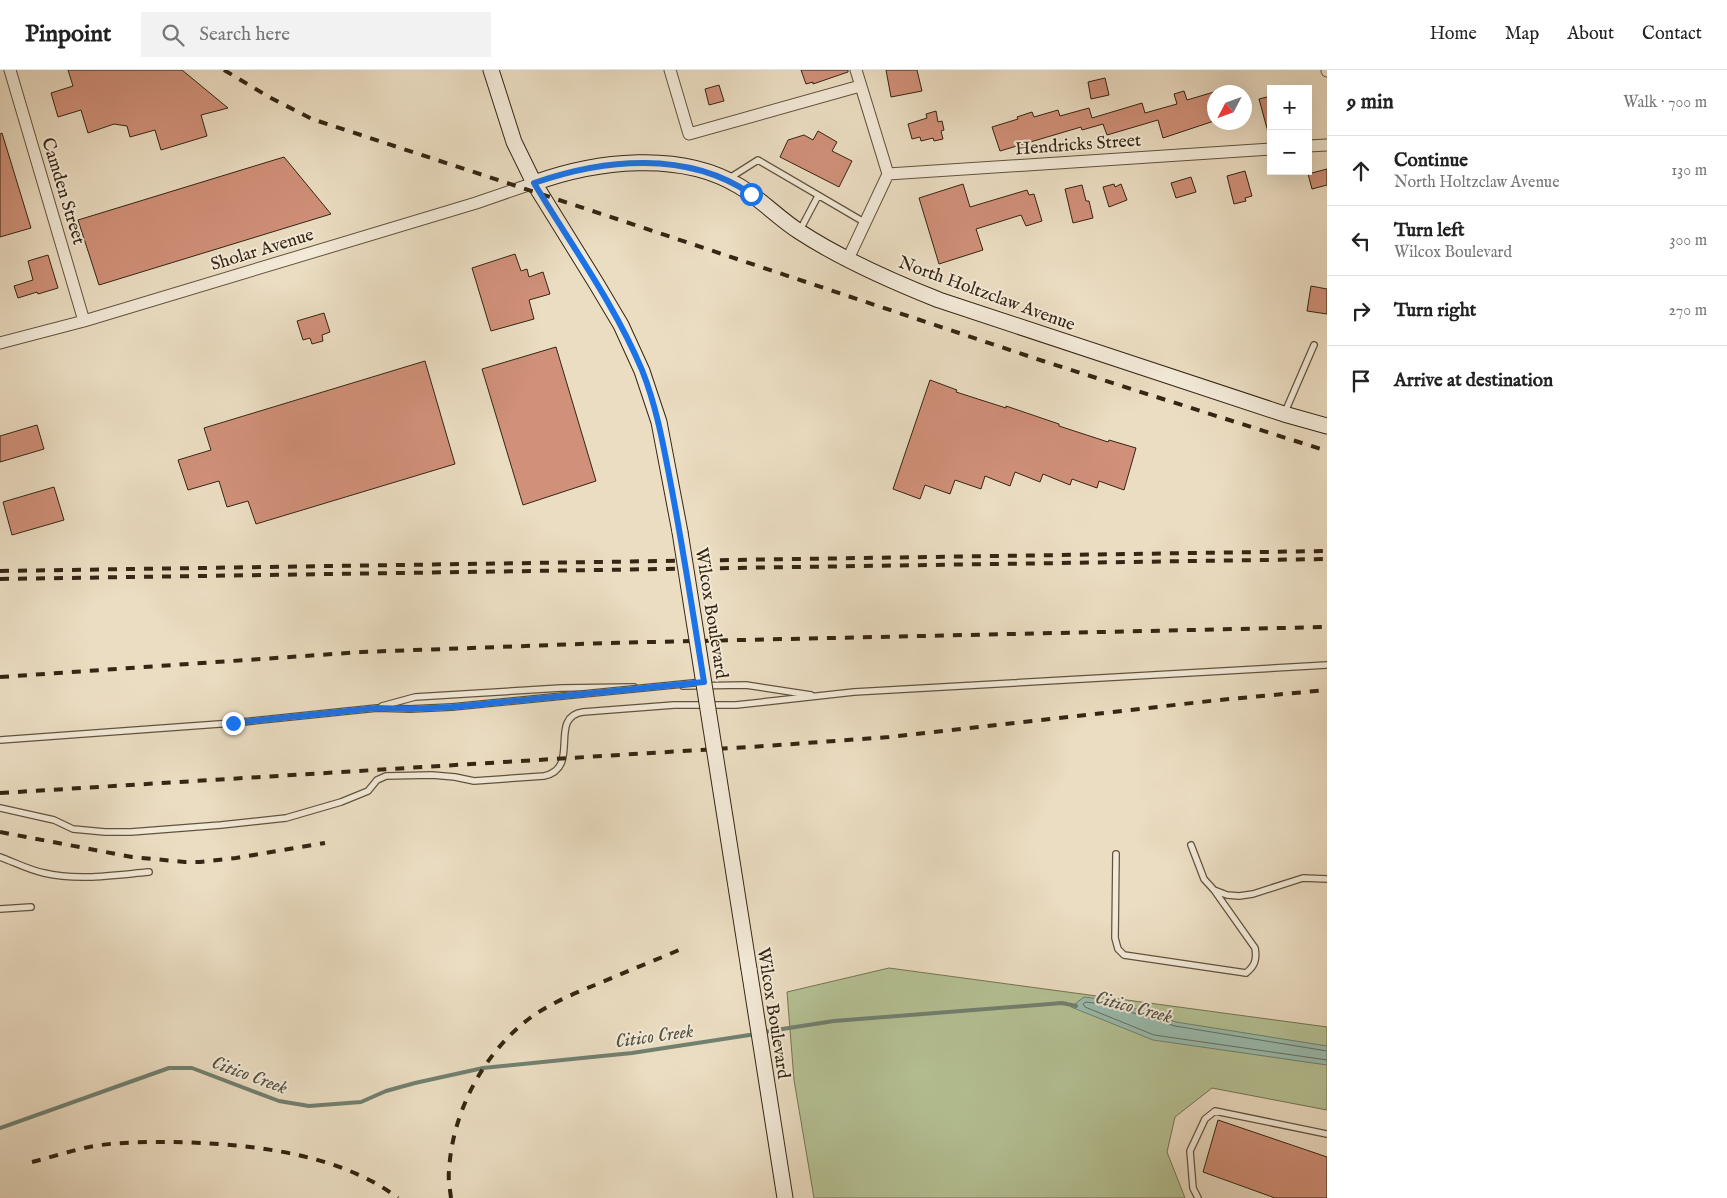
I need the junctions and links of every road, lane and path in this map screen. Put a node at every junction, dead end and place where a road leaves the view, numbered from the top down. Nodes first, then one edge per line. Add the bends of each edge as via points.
1 (10, 70) edge
2 (491, 70) edge
3 (670, 70) edge
4 (856, 70) edge
5 (860, 86) junction
6 (1327, 145) edge
7 (1312, 146) edge
8 (1267, 149) edge
9 (888, 174) junction
10 (728, 180) junction
11 (534, 183) junction
12 (818, 196) junction
13 (864, 222) junction
14 (799, 231) junction
15 (848, 259) junction
16 (84, 321) junction
17 (0, 343) edge
18 (1314, 345) dead end
19 (1284, 414) junction
20 (1327, 426) edge
21 (1327, 665) edge
22 (704, 682) junction
23 (820, 696) junction
24 (377, 708) junction
25 (0, 740) edge
26 (0, 808) edge
27 (1191, 845) dead end
28 (1116, 854) dead end
29 (0, 857) edge
30 (149, 872) dead end
31 (1327, 879) edge
32 (1214, 890) junction
33 (31, 907) dead end
34 (0, 909) edge
35 (1327, 1134) edge
36 (785, 1198) edge
37 (1198, 1198) edge

1 - 16 street, Camden Street
2 - 11 main road, Wilcox Boulevard via 514,142
3 - 5 street via 689,134
4 - 5 street
5 - 9 street
6 - 7 street
8 - 9 street, Hendricks Street
9 - 13 street
10 - 11 main road, North Holtzclaw Avenue via 684,167 633,163 575,170
10 - 12 lane via 758,160
10 - 14 main road, North Holtzclaw Avenue
11 - 16 street, Sholar Avenue
11 - 22 main road, Wilcox Boulevard, bridge via 596,282 642,371 659,422
12 - 13 lane
12 - 14 lane
13 - 15 street
14 - 15 main road, North Holtzclaw Avenue
15 - 19 main road, North Holtzclaw Avenue via 939,300
16 - 17 street, Sholar Avenue
18 - 19 lane
19 - 20 main road, North Holtzclaw Avenue
21 - 23 lane
22 - 24 lane, bridge via 452,707
22 - 36 main road, Wilcox Boulevard, bridge
23 - 24 lane via 746,685 561,688 415,697
23 - 26 lane via 736,705 674,705 574,714 565,728 560,768 553,774 474,781 432,775 386,776 377,780 368,791 286,818 221,826 105,832 73,828 54,820
24 - 25 lane via 233,723
27 - 32 lane via 1204,879
28 - 32 lane via 1115,938 1124,955 1246,973 1254,967 1256,948
29 - 30 lane via 54,875
31 - 32 lane via 1303,878 1239,896
33 - 34 lane
35 - 37 lane via 1215,1111 1205,1119 1190,1151 1193,1188

